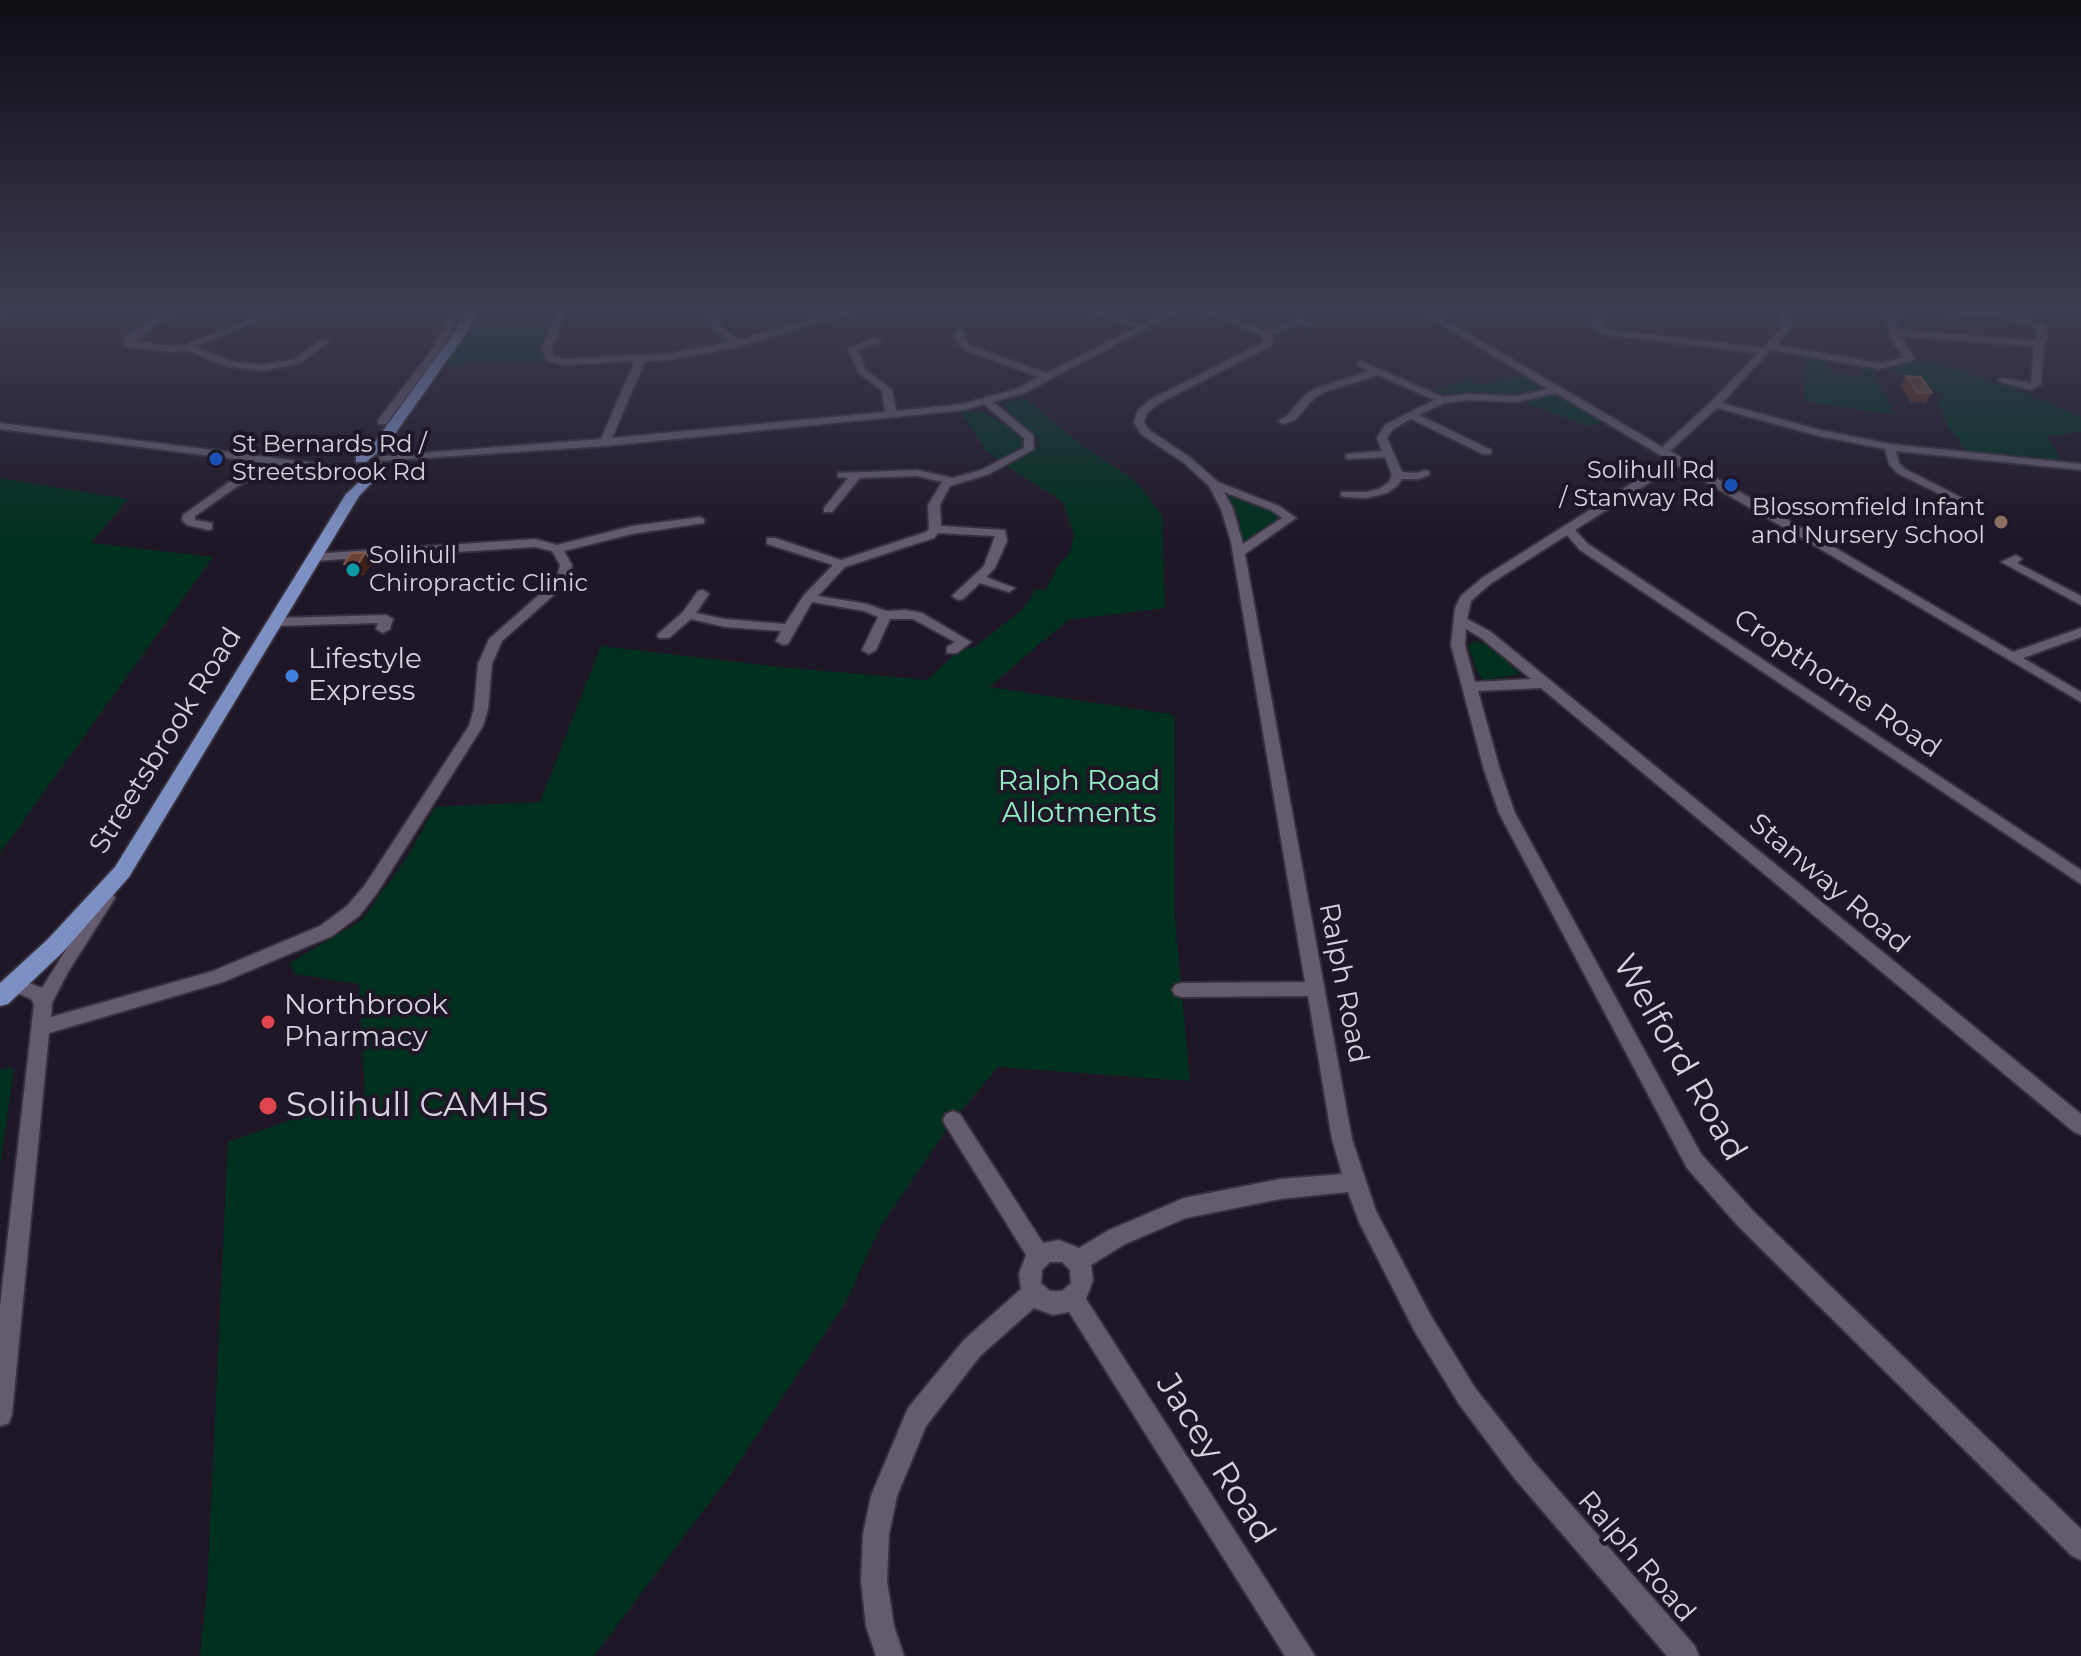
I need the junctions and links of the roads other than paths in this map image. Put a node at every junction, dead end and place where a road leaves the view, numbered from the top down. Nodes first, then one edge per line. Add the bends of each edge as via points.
1 (414, 387) edge
2 (417, 387) edge
3 (629, 387) edge
4 (883, 387) edge
5 (1026, 387) edge
6 (1183, 387) edge
7 (1328, 387) edge
8 (1415, 387) edge
9 (1557, 387) edge
10 (1731, 387) edge
11 (1560, 389) junction
12 (1442, 400) junction
13 (406, 401) junction
14 (987, 402) junction
15 (1715, 404) junction
16 (891, 414) junction
17 (1411, 415) junction
18 (382, 422) dead end
19 (1280, 422) dead end
20 (0, 426) edge
21 (1493, 439) dead end
22 (382, 442) junction
23 (605, 443) junction
24 (1890, 447) junction
25 (1664, 451) junction
26 (1387, 454) junction
27 (1350, 456) dead end
28 (1678, 459) junction
29 (276, 462) junction
30 (382, 462) junction
31 (357, 466) junction
32 (2081, 467) edge
33 (1425, 473) dead end
34 (842, 475) dead end
35 (1398, 475) junction
36 (856, 476) junction
37 (951, 481) junction
38 (1214, 484) junction
39 (353, 494) junction
40 (1345, 494) dead end
41 (1960, 501) dead end
42 (828, 510) dead end
43 (700, 521) dead end
44 (208, 526) dead end
45 (1567, 528) junction
46 (935, 529) junction
47 (1545, 542) junction
48 (774, 545) dead end
49 (1584, 547) junction
50 (557, 549) junction
51 (1240, 552) junction
52 (315, 557) junction
53 (2016, 559) dead end
54 (841, 564) junction
55 (979, 579) junction
56 (1009, 588) dead end
57 (703, 594) dead end
58 (958, 596) dead end
59 (809, 598) junction
60 (2081, 601) edge
61 (403, 615) dead end
62 (688, 615) junction
63 (885, 615) junction
64 (1459, 620) junction
65 (275, 622) junction
66 (2081, 632) edge
67 (664, 635) dead end
68 (963, 646) dead end
69 (869, 650) dead end
70 (2012, 657) junction
71 (1544, 683) junction
72 (1471, 687) junction
73 (2081, 698) edge
74 (122, 872) junction
75 (2081, 878) edge
76 (1316, 989) junction
77 (1181, 990) dead end
78 (7, 991) edge
79 (43, 1003) junction
80 (42, 1027) junction
81 (953, 1120) dead end
82 (2081, 1126) edge
83 (1355, 1182) junction
84 (1039, 1256) junction
85 (1077, 1261) junction
86 (1034, 1293) junction
87 (1073, 1298) junction
88 (0, 1414) edge
89 (2081, 1547) edge
90 (890, 1656) edge
91 (1301, 1656) edge
92 (1685, 1656) edge

1 - 13 street
2 - 13 main road
3 - 23 street
4 - 16 street
5 - 14 street
6 - 38 street, Ralph Road via 1154,402 1139,422
7 - 19 street
8 - 12 street
9 - 11 street
10 - 15 street
11 - 12 street via 1516,399
11 - 25 street
12 - 17 street
13 - 18 street
13 - 22 main road
14 - 16 street
14 - 37 street via 1029,437 1029,449 985,472
15 - 24 street
15 - 25 street
16 - 23 street
17 - 21 street via 1482,450
17 - 26 street via 1383,433
20 - 29 street
22 - 30 main road
22 - 31 main road
23 - 30 street
24 - 32 street
24 - 41 street via 1901,471
25 - 28 street
26 - 27 street
26 - 35 street
28 - 45 street
28 - 70 street
29 - 31 street
29 - 44 street via 189,515 191,523
30 - 31 main road
30 - 39 main road, Streetsbrook Road
31 - 39 main road, Streetsbrook Road
33 - 35 street
34 - 36 street
35 - 40 street via 1389,488 1368,499
36 - 37 street via 917,473
36 - 42 street
37 - 46 street via 934,505
38 - 51 street, Ralph Road
38 - 51 street via 1290,518
39 - 52 main road, Streetsbrook Road
43 - 50 street via 641,528
45 - 47 street
45 - 49 street, Cropthorne Road
46 - 54 street via 920,540
46 - 55 street via 1001,533 989,568
47 - 49 street
47 - 64 street via 1474,591
48 - 54 street
49 - 75 street, Cropthorne Road
50 - 52 street via 510,543
50 - 80 street via 566,565 564,575 496,639 485,664 476,726 353,911 326,931 217,977
51 - 76 street, Ralph Road
52 - 65 main road, Streetsbrook Road
53 - 60 street via 2007,562
54 - 59 street
55 - 56 street
55 - 58 street
57 - 62 street
59 - 62 street via 786,634
59 - 63 street
61 - 65 street via 385,624
62 - 67 street
63 - 68 street via 917,616
63 - 69 street
64 - 71 street, Stanway Road via 1486,635
64 - 72 street, Welford Road via 1458,645
65 - 74 main road, Streetsbrook Road
66 - 70 street
70 - 73 street
71 - 72 street
71 - 82 street, Stanway Road
72 - 89 street, Welford Road via 1507,813 1694,1161 1746,1219
74 - 78 main road, Streetsbrook Road
74 - 79 street
76 - 77 street
76 - 83 street, Ralph Road via 1342,1139
78 - 79 street via 37,994
79 - 80 street
80 - 88 street
81 - 84 street
83 - 85 street via 1280,1189 1184,1208
83 - 92 street, Ralph Road via 1405,1290 1467,1396
84 - 85 street via 1060,1251
84 - 86 street via 1029,1273
85 - 87 street via 1083,1281
86 - 87 street via 1052,1303
86 - 90 street via 972,1348 943,1382 917,1417 900,1455 884,1496 874,1581
87 - 91 street, Jacey Road

